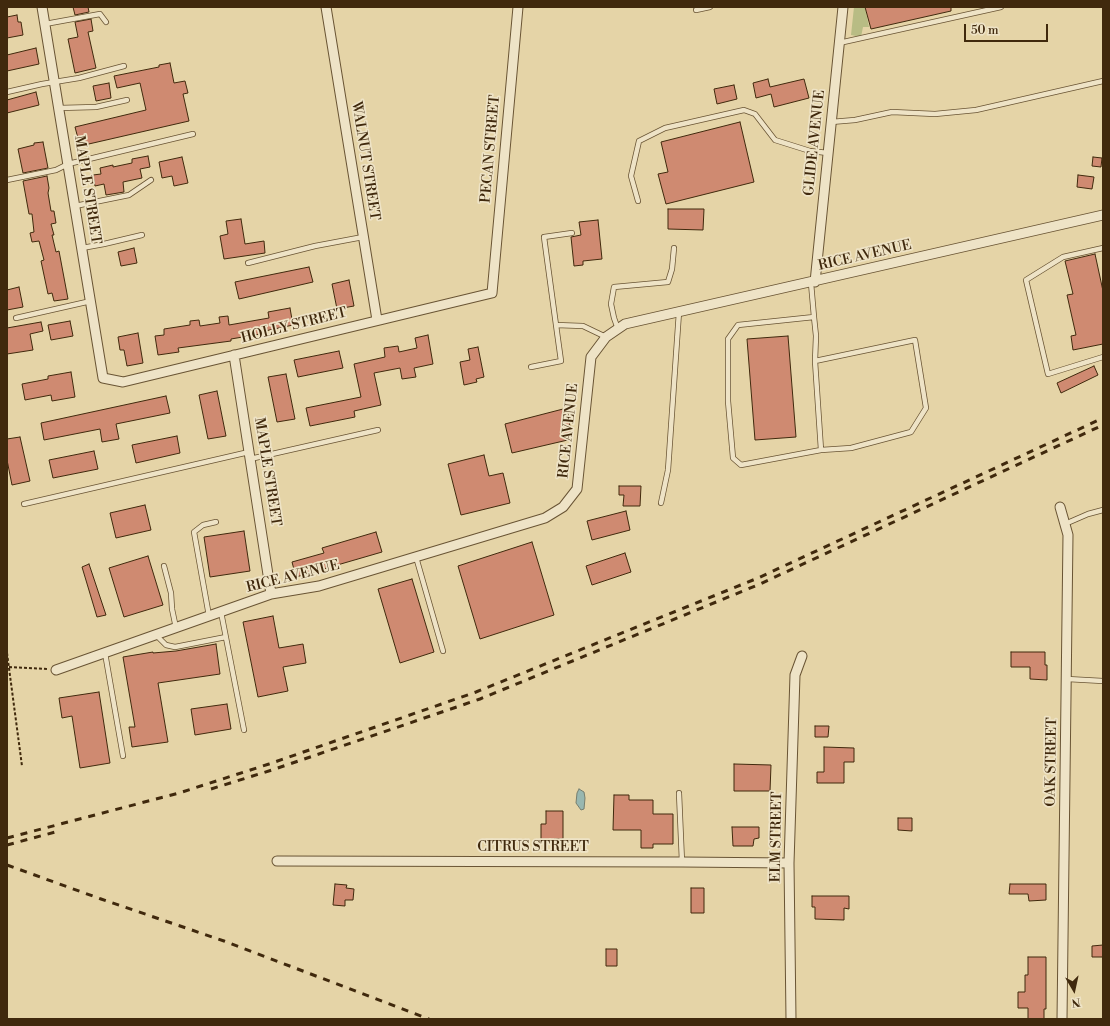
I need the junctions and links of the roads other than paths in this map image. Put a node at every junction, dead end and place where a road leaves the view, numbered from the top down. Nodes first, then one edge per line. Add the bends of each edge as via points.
1 (42, 7) edge
2 (326, 7) edge
3 (518, 7) edge
4 (710, 7) edge
5 (843, 7) edge
6 (1001, 7) edge
7 (696, 10) dead end
8 (106, 22) dead end
9 (45, 24) junction
10 (839, 43) junction
11 (124, 66) dead end
12 (1103, 81) edge
13 (55, 82) junction
14 (7, 92) edge
15 (127, 100) dead end
16 (59, 108) junction
17 (831, 122) junction
18 (193, 134) dead end
19 (828, 153) junction
20 (68, 164) junction
21 (7, 180) edge
22 (151, 180) dead end
23 (638, 201) dead end
24 (75, 206) junction
25 (1103, 215) edge
26 (572, 233) dead end
27 (142, 235) dead end
28 (363, 237) junction
29 (82, 248) junction
30 (674, 248) dead end
31 (1103, 248) edge
32 (248, 264) dead end
33 (813, 282) junction
34 (492, 293) joint
35 (90, 301) junction
36 (679, 312) junction
37 (814, 317) junction
38 (16, 318) dead end
39 (377, 320) junction
40 (556, 325) junction
41 (618, 329) junction
42 (606, 337) junction
43 (234, 355) junction
44 (1103, 357) edge
45 (815, 361) junction
46 (531, 367) dead end
47 (103, 378) joint
48 (378, 430) dead end
49 (821, 450) junction
50 (250, 456) junction
51 (661, 503) dead end
52 (24, 504) dead end
53 (1060, 507) dead end
54 (1103, 510) edge
55 (216, 522) dead end
56 (1065, 524) junction
57 (416, 557) junction
58 (164, 566) dead end
59 (271, 594) junction
60 (221, 612) junction
61 (209, 616) junction
62 (176, 628) junction
63 (156, 635) junction
64 (226, 637) junction
65 (442, 651) dead end
66 (105, 653) junction
67 (802, 656) dead end
68 (56, 670) road end
69 (1067, 680) junction
70 (1103, 681) edge
71 (244, 730) dead end
72 (123, 756) dead end
73 (679, 793) dead end
74 (277, 862) dead end
75 (682, 862) junction
76 (789, 863) junction
77 (791, 1019) edge
78 (1062, 1019) edge

1 - 9 street, MAPLE STREET
2 - 28 street, WALNUT STREET
3 - 34 street, PECAN STREET
4 - 7 lane
5 - 10 street, GLIDE AVENUE
6 - 10 lane
8 - 9 lane via 100,14
9 - 13 street, MAPLE STREET
10 - 17 street, GLIDE AVENUE
11 - 13 lane
12 - 17 lane via 976,110 935,114 892,112
13 - 14 lane
13 - 16 street, MAPLE STREET
15 - 16 lane via 96,107
16 - 20 street, MAPLE STREET
17 - 19 street, GLIDE AVENUE
18 - 20 lane
19 - 23 lane via 810,151 775,140 755,114 744,110 665,128 640,141 632,176
19 - 33 street, GLIDE AVENUE
20 - 21 lane via 56,170
20 - 24 street, MAPLE STREET
22 - 24 lane via 129,195
24 - 29 street, MAPLE STREET
25 - 33 street, RICE AVENUE
26 - 40 lane via 544,237
27 - 29 lane
28 - 32 lane via 315,246
28 - 39 street, WALNUT STREET
29 - 35 street, MAPLE STREET
30 - 41 lane via 668,282 614,287 611,304
31 - 44 lane via 1063,257 1026,280 1048,374
33 - 36 street, RICE AVENUE
33 - 37 lane
34 - 39 street, HOLLY STREET
35 - 38 lane
35 - 47 street, MAPLE STREET
36 - 41 street, RICE AVENUE via 625,324
36 - 51 lane via 668,470
37 - 45 lane
37 - 49 lane via 738,326 728,339 728,401 733,458 741,464
39 - 43 street, HOLLY STREET
40 - 42 lane via 583,326
40 - 46 lane via 561,362
41 - 42 street, RICE AVENUE
42 - 57 street, RICE AVENUE via 591,357 577,489 563,507 545,518
43 - 47 street, HOLLY STREET via 123,382
43 - 50 street, MAPLE STREET
45 - 49 lane
45 - 49 lane via 915,340 926,408 911,432 851,448
48 - 50 lane
50 - 52 lane
50 - 59 street, MAPLE STREET
53 - 56 street, OAK STREET
54 - 56 lane
55 - 61 lane via 203,525 194,532
56 - 69 street, OAK STREET via 1068,535
57 - 59 street, RICE AVENUE via 319,586
57 - 65 lane
58 - 62 lane
59 - 60 street, RICE AVENUE
60 - 61 street, RICE AVENUE
60 - 64 lane
61 - 62 street, RICE AVENUE
62 - 63 street, RICE AVENUE
63 - 64 lane via 166,645 175,647
63 - 66 street, RICE AVENUE
64 - 71 lane
66 - 68 street, RICE AVENUE
66 - 72 lane
67 - 76 street, ELM STREET via 795,675
69 - 70 lane
69 - 78 street, OAK STREET
73 - 75 lane
74 - 75 street, CITRUS STREET
75 - 76 street, CITRUS STREET
76 - 77 street, ELM STREET

